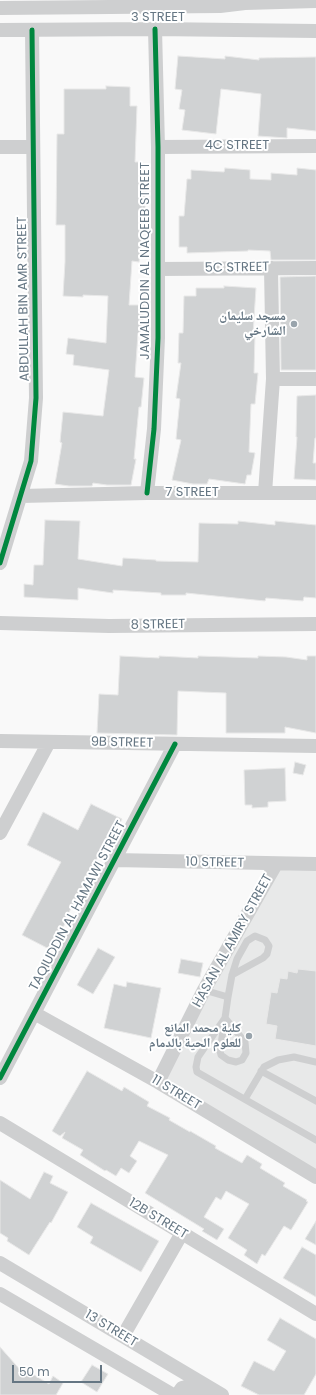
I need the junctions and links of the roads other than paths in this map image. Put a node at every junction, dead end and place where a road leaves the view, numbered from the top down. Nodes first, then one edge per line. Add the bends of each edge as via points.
1 (316, 1) edge
2 (0, 8) edge
3 (155, 29) junction
4 (0, 30) edge
5 (32, 30) junction
6 (316, 30) edge
7 (158, 146) junction
8 (316, 146) edge
9 (0, 147) edge
10 (33, 147) junction
11 (271, 268) junction
12 (316, 268) edge
13 (158, 269) junction
14 (272, 379) junction
15 (316, 379) edge
16 (266, 493) junction
17 (316, 493) edge
18 (147, 494) junction
19 (21, 496) junction
20 (0, 563) edge
21 (0, 623) edge
22 (316, 624) edge
23 (0, 741) edge
24 (49, 742) junction
25 (175, 744) junction
26 (316, 746) edge
27 (0, 833) edge
28 (114, 860) junction
29 (276, 864) junction
30 (316, 864) edge
31 (232, 975) junction
32 (204, 990) junction
33 (228, 997) junction
34 (34, 1013) junction
35 (225, 1018) junction
36 (316, 1062) edge
37 (262, 1071) junction
38 (0, 1078) edge
39 (158, 1082) junction
40 (245, 1099) junction
41 (316, 1101) edge
42 (0, 1123) edge
43 (316, 1140) edge
44 (316, 1177) edge
45 (182, 1233) junction
46 (0, 1262) edge
47 (0, 1294) edge
48 (316, 1314) edge
49 (123, 1336) junction
50 (173, 1395) edge
51 (177, 1395) edge
52 (201, 1395) edge
53 (222, 1395) edge

1 - 2 street via 220,6
3 - 5 street, 3 STREET
3 - 6 street, 3 STREET
3 - 7 street, JAMALUDDIN AL NAQEEB STREET
4 - 5 street, 3 STREET
5 - 10 street, ABDULLAH BIN AMR STREET
7 - 8 street, 4C STREET
7 - 13 street, JAMALUDDIN AL NAQEEB STREET
9 - 10 street
10 - 19 street, ABDULLAH BIN AMR STREET via 36,398 31,461
11 - 12 street, 5C STREET
11 - 13 street, 5C STREET
11 - 14 street
13 - 18 street, JAMALUDDIN AL NAQEEB STREET via 154,429
14 - 15 street
14 - 16 street
16 - 17 street, 7 STREET
16 - 18 street, 7 STREET
18 - 19 street, 7 STREET
19 - 20 street, ABDULLAH BIN AMR STREET
21 - 22 street, 8 STREET via 109,626
23 - 24 street, 9B STREET
24 - 25 street, 9B STREET
24 - 27 street
25 - 26 street, 9B STREET
25 - 28 street, TAQIUDDIN AL HAMAWI STREET
28 - 29 street, 10 STREET
28 - 34 street, TAQIUDDIN AL HAMAWI STREET
29 - 30 street, 10 STREET
29 - 32 street, HASAN AL AMIRY STREET
31 - 31 lane via 247,941 255,936 264,940 269,946 267,954
31 - 33 lane
32 - 33 lane
32 - 39 street, HASAN AL AMIRY STREET
33 - 35 lane
34 - 38 street, TAQIUDDIN AL HAMAWI STREET
34 - 39 street, 11 STREET
35 - 35 lane via 220,1051 223,1058 239,1062 246,1053 245,1042
35 - 40 lane via 198,1057 197,1072
36 - 37 lane via 294,1057 278,1060 264,1067
37 - 40 lane
37 - 41 lane
39 - 44 street, 11 STREET
40 - 43 lane
42 - 45 street, 12B STREET
45 - 48 street, 12B STREET
45 - 49 street
46 - 49 street, 13 STREET
47 - 50 street, 13 STREET
49 - 53 street, 13 STREET
51 - 52 street via 186,1387

